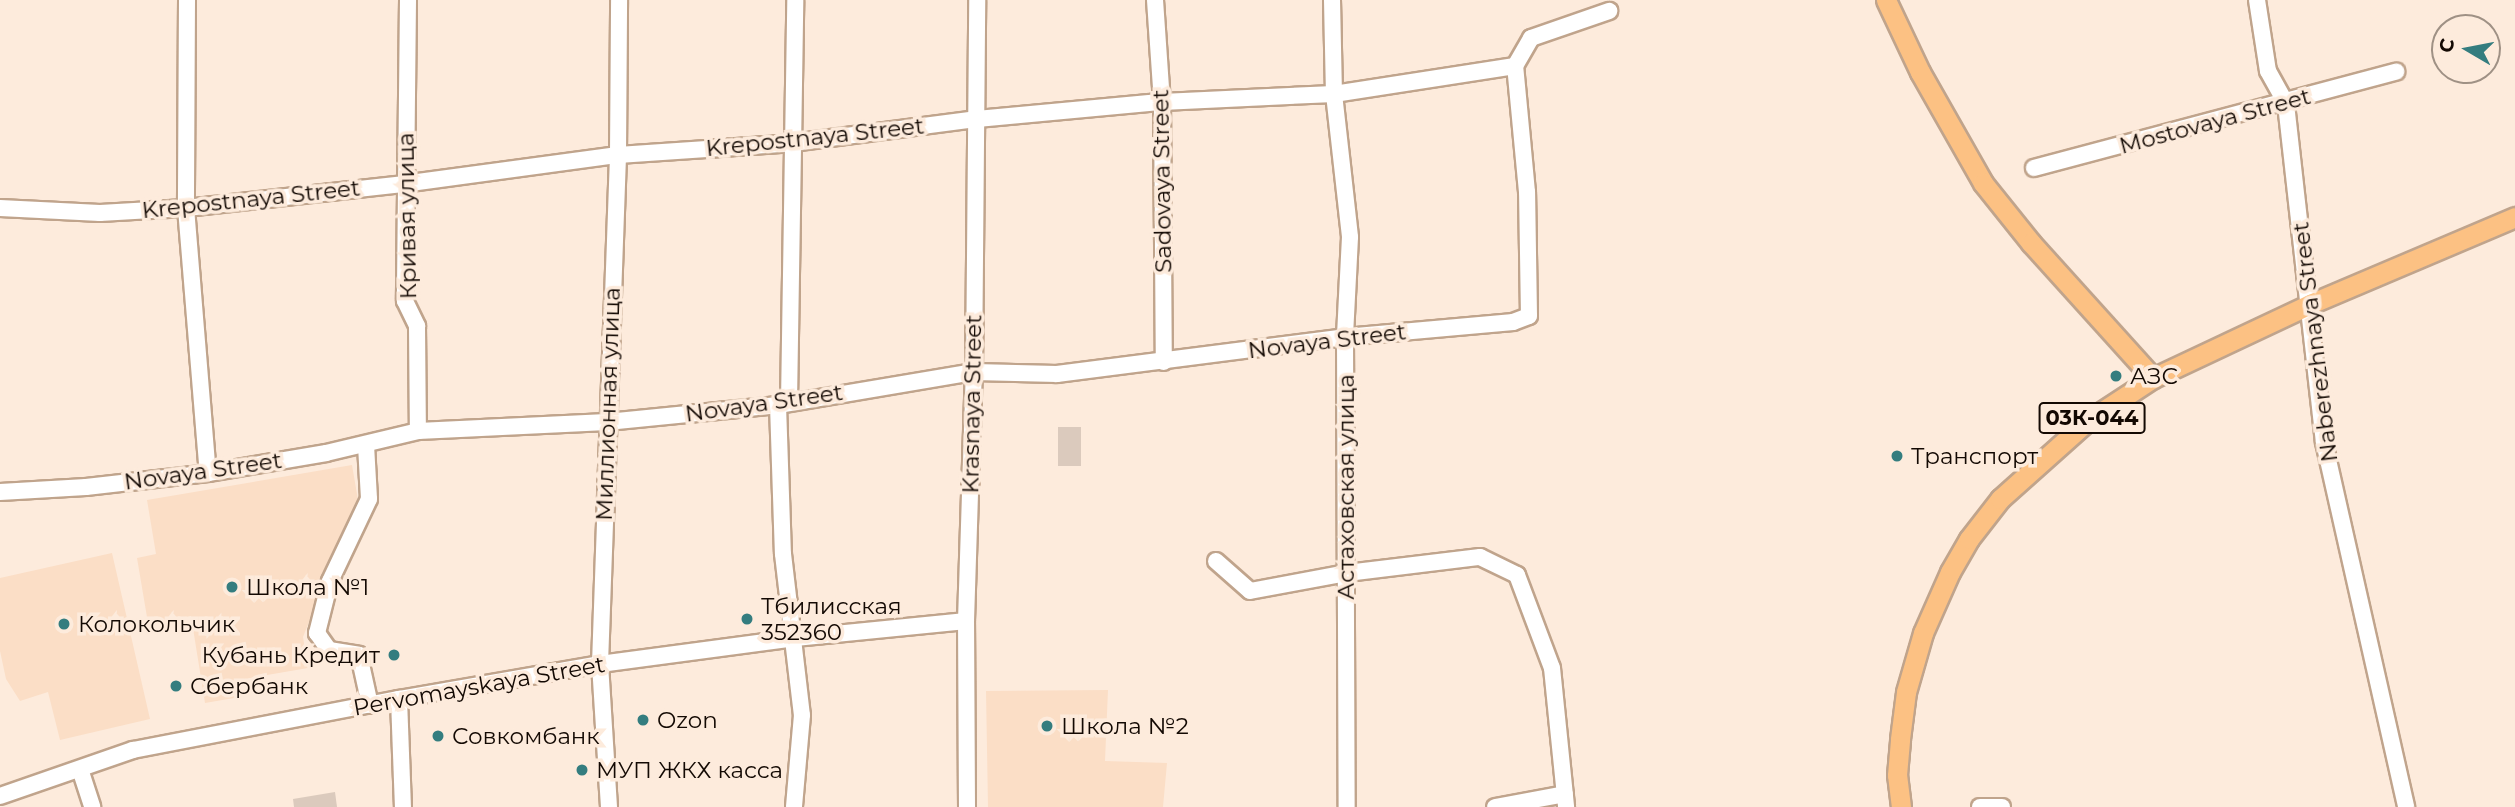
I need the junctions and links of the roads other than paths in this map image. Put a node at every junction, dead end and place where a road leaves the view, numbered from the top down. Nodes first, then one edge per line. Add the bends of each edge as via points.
1 (187, 0) edge
2 (408, 0) edge
3 (619, 0) edge
4 (794, 0) edge
5 (977, 0) edge
6 (1155, 0) edge
7 (1332, 0) edge
8 (1886, 0) edge
9 (2257, 0) edge
10 (1609, 11) dead end
11 (1515, 66) junction
12 (2396, 72) dead end
13 (1334, 94) junction
14 (1162, 102) junction
15 (2286, 104) junction
16 (977, 119) junction
17 (792, 143) junction
18 (618, 155) junction
19 (2034, 168) dead end
20 (403, 184) junction
21 (0, 208) edge
22 (187, 208) junction
23 (2509, 220) edge
24 (2310, 304) junction
25 (1346, 337) junction
26 (1164, 362) junction
27 (974, 372) junction
28 (2153, 378) junction
29 (784, 403) junction
30 (607, 422) junction
31 (418, 431) junction
32 (366, 445) junction
33 (208, 473) junction
34 (0, 492) edge
35 (1216, 561) dead end
36 (1347, 573) junction
37 (966, 621) junction
38 (795, 638) junction
39 (600, 664) junction
40 (399, 699) junction
41 (370, 705) junction
42 (80, 769) junction
43 (0, 796) edge
44 (1565, 800) edge
45 (92, 807) edge
46 (404, 807) edge
47 (609, 807) edge
48 (794, 807) edge
49 (967, 807) edge
50 (1347, 807) edge
51 (1495, 807) edge
52 (1901, 807) edge
53 (1980, 807) edge
54 (2002, 807) edge
55 (2406, 807) edge

1 - 22 street
2 - 20 street, Кривая улица
3 - 18 street, Миллионная улица
4 - 17 street
5 - 16 street, Krasnaya Street
6 - 14 street, Sadovaya Street
7 - 13 street, Астаховская улица
8 - 28 main road via 1920,72 1983,183
9 - 15 street, Naberezhnaya Street via 2268,71
10 - 11 street via 1531,38
11 - 13 street, Krepostnaya Street
11 - 25 street, Novaya Street via 1527,192 1529,316 1513,322
12 - 15 street, Mostovaya Street
13 - 14 street, Krepostnaya Street
13 - 25 street, Астаховская улица via 1350,237
14 - 16 street, Krepostnaya Street
14 - 26 street, Sadovaya Street
15 - 19 street, Mostovaya Street
15 - 24 street, Naberezhnaya Street
16 - 17 street, Krepostnaya Street
16 - 27 street, Krasnaya Street
17 - 18 street, Krepostnaya Street
17 - 29 street
18 - 20 street, Krepostnaya Street
18 - 30 street, Миллионная улица
20 - 22 street, Krepostnaya Street
20 - 31 street, Кривая улица via 405,301 417,326
21 - 22 street, Krepostnaya Street via 100,213
22 - 33 street
23 - 24 main road, 03К-044
24 - 28 main road, 03К-044
24 - 55 street, Naberezhnaya Street via 2324,443
25 - 26 street, Novaya Street
25 - 36 street, Астаховская улица
26 - 27 street, Novaya Street via 1058,374
27 - 29 street, Novaya Street
27 - 37 street, Krasnaya Street
28 - 52 main road, 03К-044 via 2086,422 2000,499 1969,539 1923,634 1906,692 1897,775
29 - 30 street, Novaya Street
29 - 38 street via 783,554
30 - 31 street, Novaya Street
30 - 39 street, Миллионная улица
31 - 32 street, Novaya Street
32 - 33 street, Novaya Street
32 - 41 street via 369,499 330,581 317,633 329,650 359,655
33 - 34 street, Novaya Street
35 - 36 street via 1250,591
36 - 44 street via 1480,557 1517,575 1552,668
36 - 50 street, Астаховская улица
37 - 38 street, Pervomayskaya Street
37 - 49 street, Krasnaya Street
38 - 39 street, Pervomayskaya Street
38 - 48 street via 802,715
39 - 40 street, Pervomayskaya Street
39 - 47 street, Миллионная улица
40 - 41 street, Pervomayskaya Street
40 - 46 street
41 - 42 street, Pervomayskaya Street via 133,750
42 - 43 street, Pervomayskaya Street
42 - 45 street
44 - 51 street
53 - 54 street

